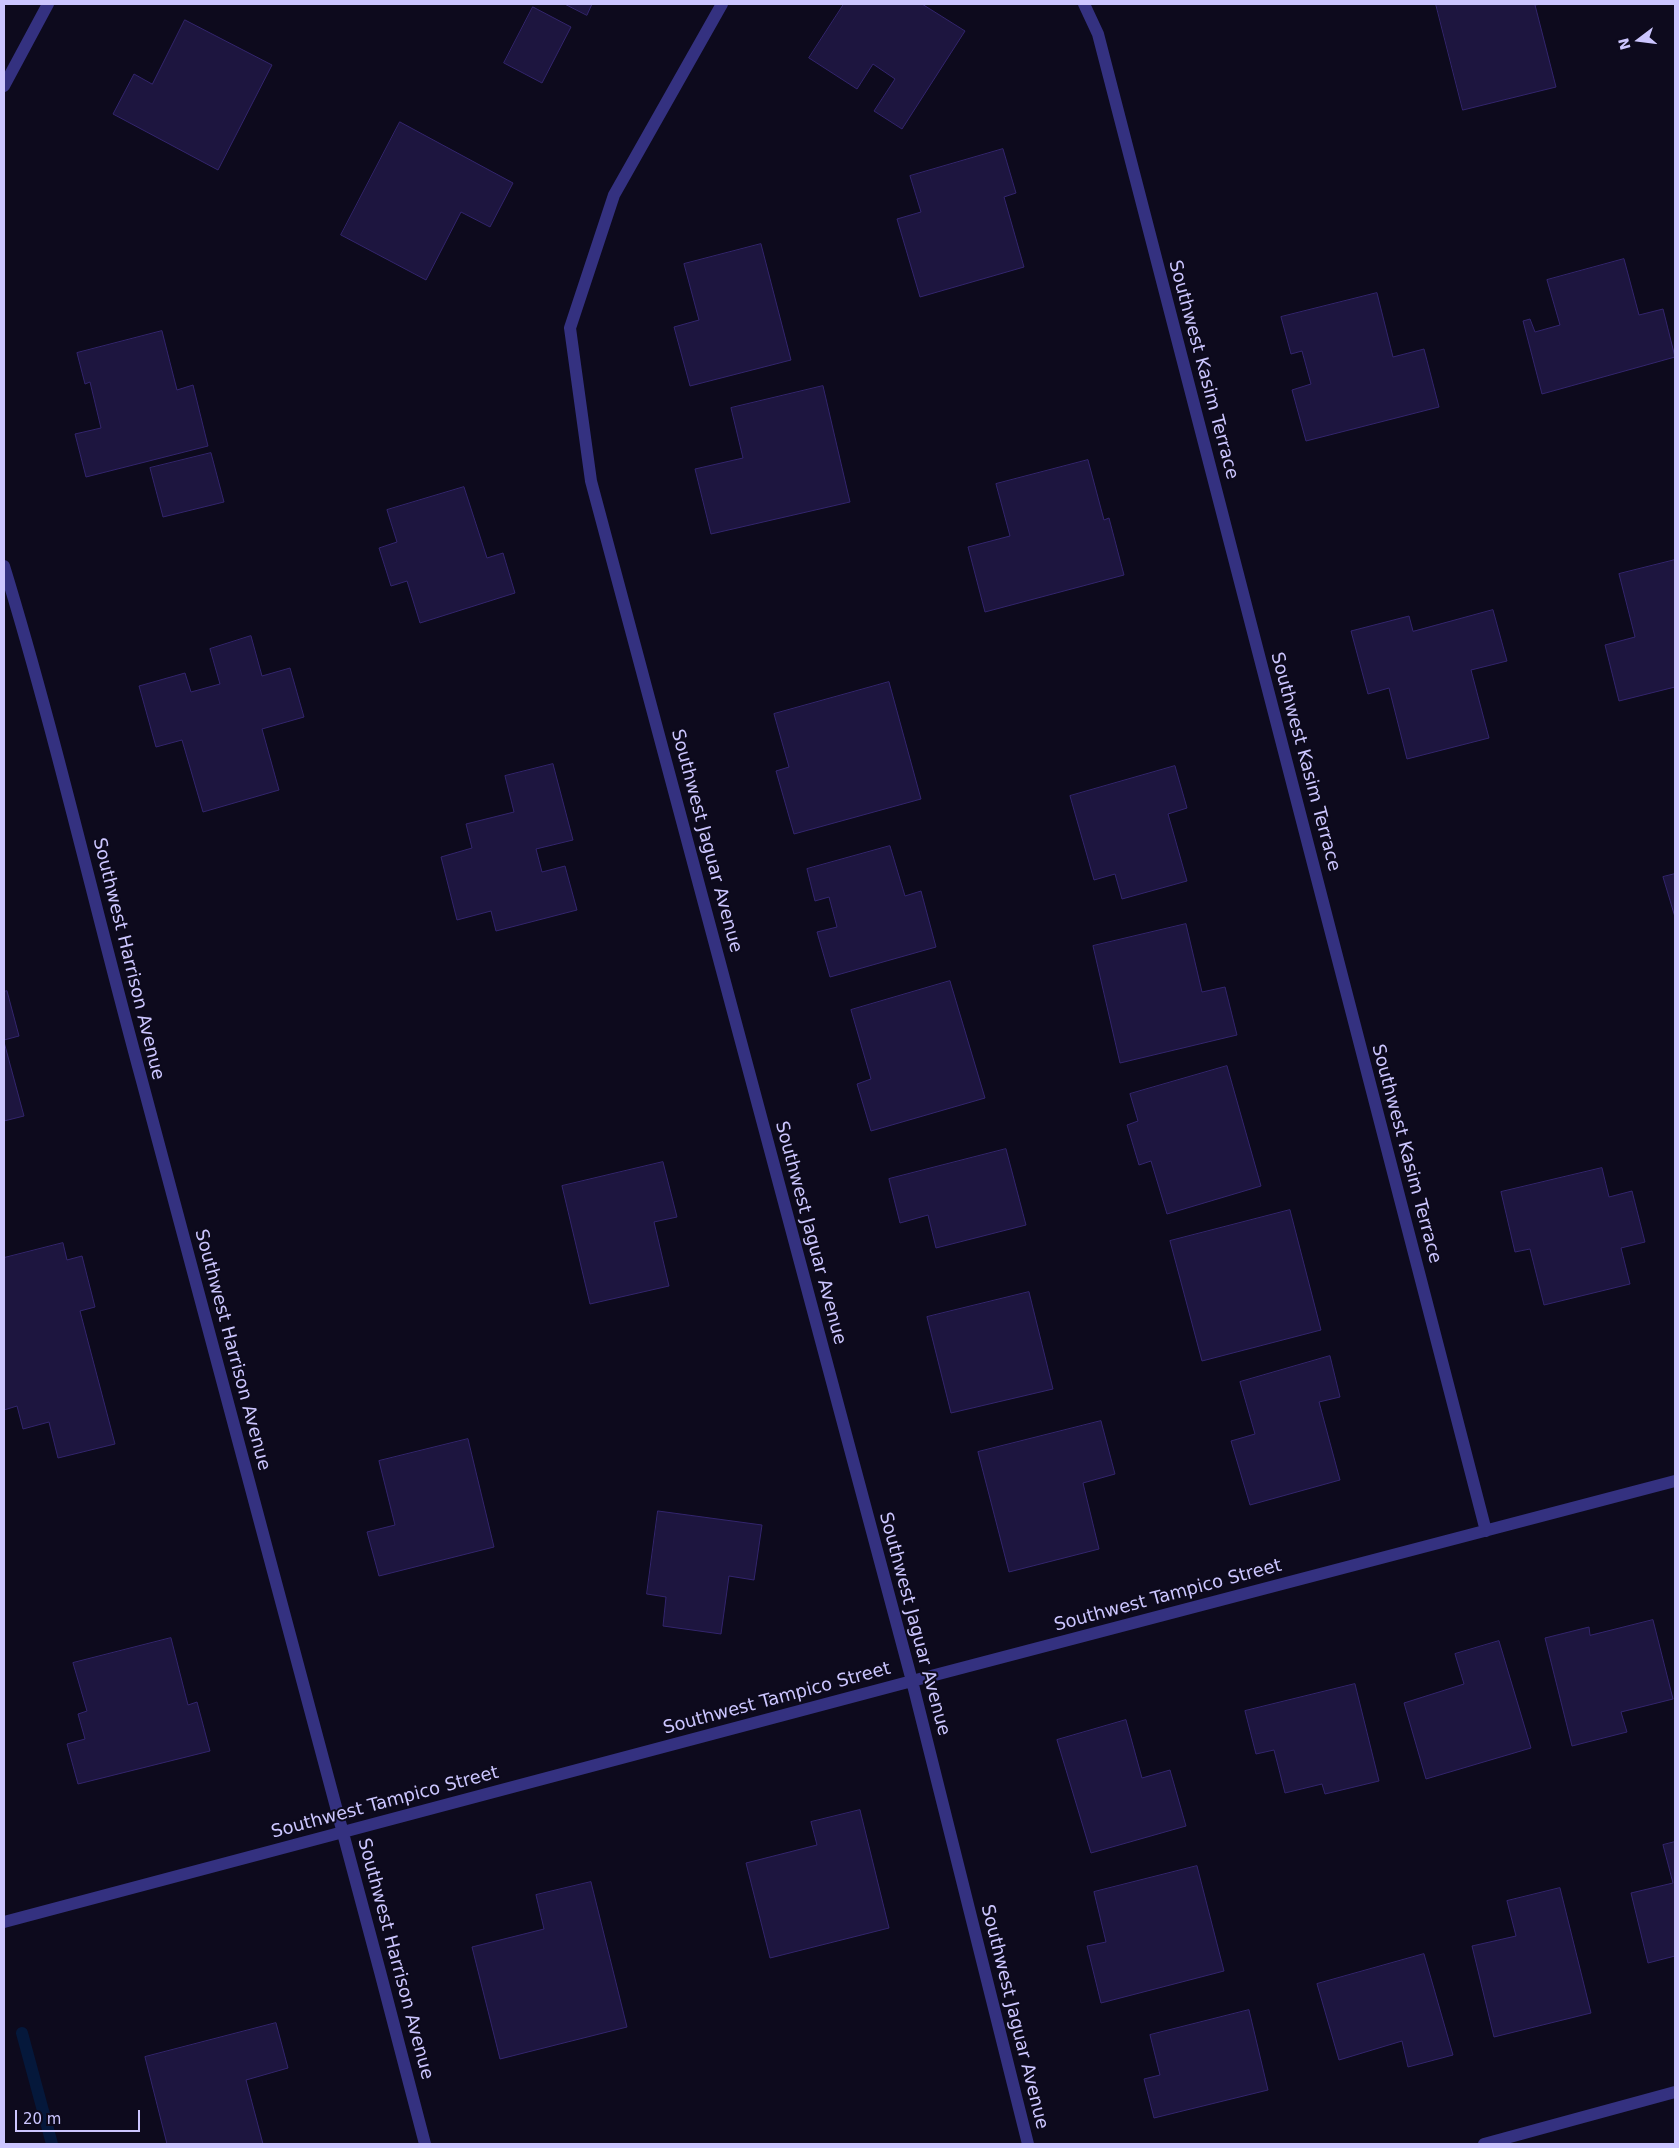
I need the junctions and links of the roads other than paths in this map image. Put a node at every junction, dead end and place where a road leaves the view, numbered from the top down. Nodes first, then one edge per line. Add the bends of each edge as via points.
1 (48, 4) edge
2 (722, 4) edge
3 (1084, 4) edge
4 (4, 86) edge
5 (4, 566) edge
6 (1675, 1481) edge
7 (1486, 1531) junction
8 (912, 1681) junction
9 (344, 1832) junction
10 (4, 1922) edge
11 (1675, 2092) edge
12 (425, 2144) edge
13 (1028, 2144) edge
14 (1484, 2144) edge

1 - 4 street
2 - 8 street, Southwest Jaguar Avenue via 614,195 570,328 591,482
3 - 7 street, Southwest Kasim Terrace via 1098,34
5 - 9 street, Southwest Harrison Avenue via 66,786 141,1078
6 - 7 street, Southwest Tampico Street
7 - 8 street, Southwest Tampico Street
8 - 9 street, Southwest Tampico Street
8 - 13 street, Southwest Jaguar Avenue
9 - 10 street, Southwest Tampico Street
9 - 12 street, Southwest Harrison Avenue
11 - 14 street

